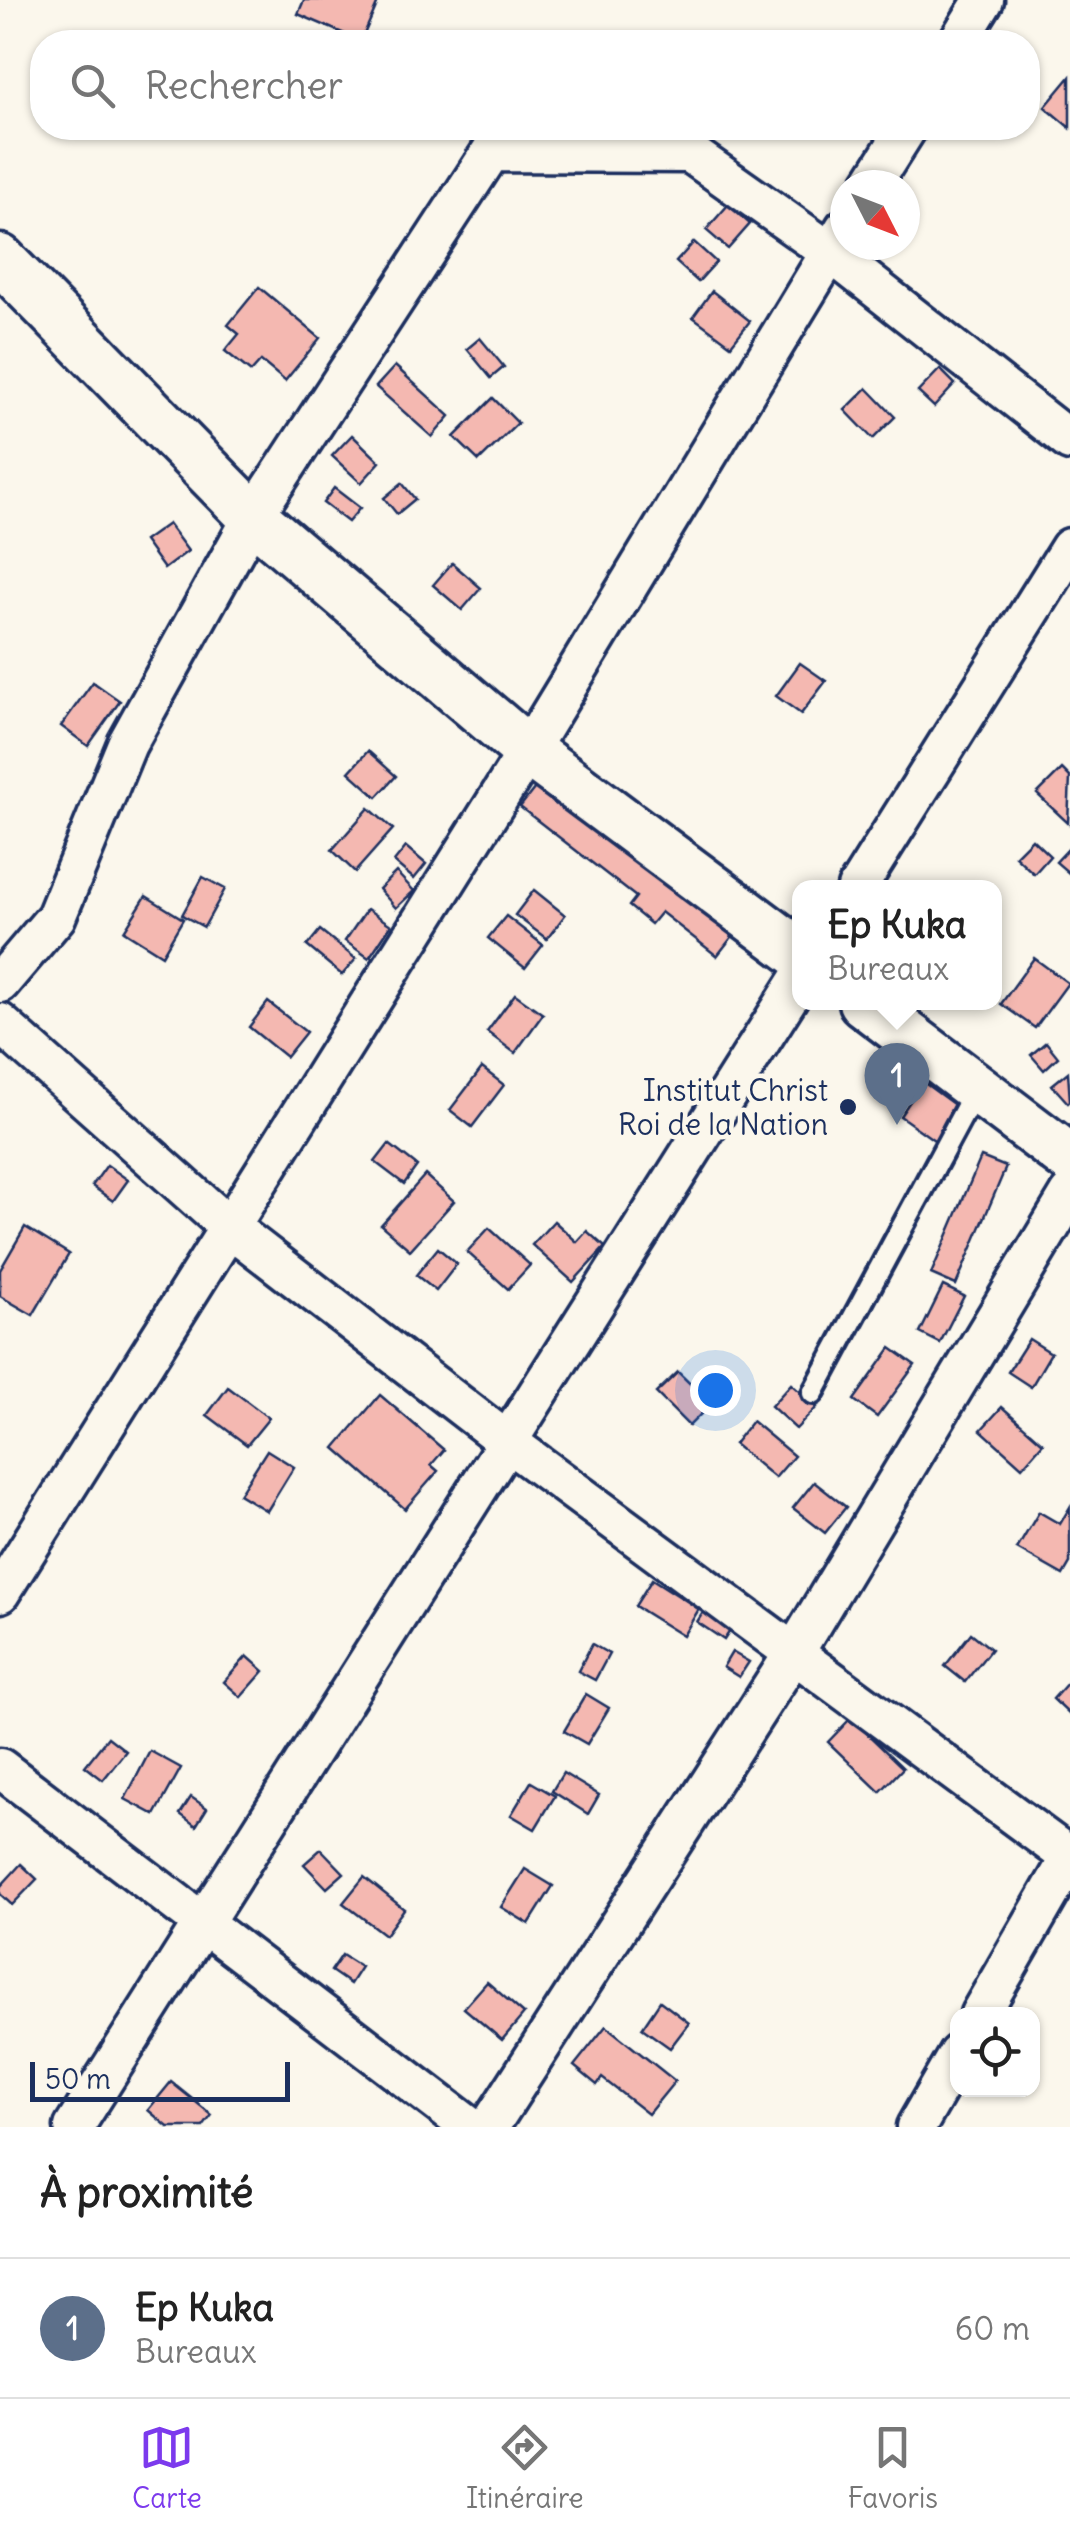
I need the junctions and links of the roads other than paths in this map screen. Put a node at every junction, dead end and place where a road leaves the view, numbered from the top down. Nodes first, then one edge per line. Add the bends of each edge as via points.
1 (984, 0) edge
2 (965, 30) edge
3 (899, 140) edge
4 (881, 170) edge
5 (830, 235) edge
6 (830, 253) edge
7 (0, 259) edge
8 (861, 260) edge
9 (1070, 440) edge
10 (253, 517) junction
11 (1070, 548) edge
12 (528, 751) junction
13 (862, 880) edge
14 (792, 948) edge
15 (0, 984) edge
16 (792, 992) edge
17 (874, 1010) edge
18 (0, 1023) edge
19 (976, 1088) junction
20 (1070, 1159) edge
21 (1070, 1194) edge
22 (228, 1226) junction
23 (814, 1393) dead end
24 (505, 1440) junction
25 (0, 1593) edge
26 (794, 1653) junction
27 (0, 1768) edge
28 (1070, 1858) edge
29 (205, 1923) junction
30 (984, 2007) edge
31 (950, 2068) edge
32 (74, 2127) edge
33 (470, 2127) edge
34 (489, 2127) edge
35 (916, 2127) edge

1 - 2 street
3 - 4 street
5 - 10 street via 690,153 491,152
6 - 12 street
7 - 10 street
8 - 9 street
10 - 12 street
10 - 15 street via 127,744 56,917
11 - 13 street
12 - 14 street
12 - 22 street
16 - 24 street
17 - 19 street
18 - 22 street
19 - 20 street
19 - 23 lane
21 - 26 street
22 - 24 street
22 - 25 street
24 - 26 street
24 - 29 street
26 - 28 street
26 - 34 street
27 - 29 street
28 - 30 street
29 - 32 street
29 - 33 street
31 - 35 street

